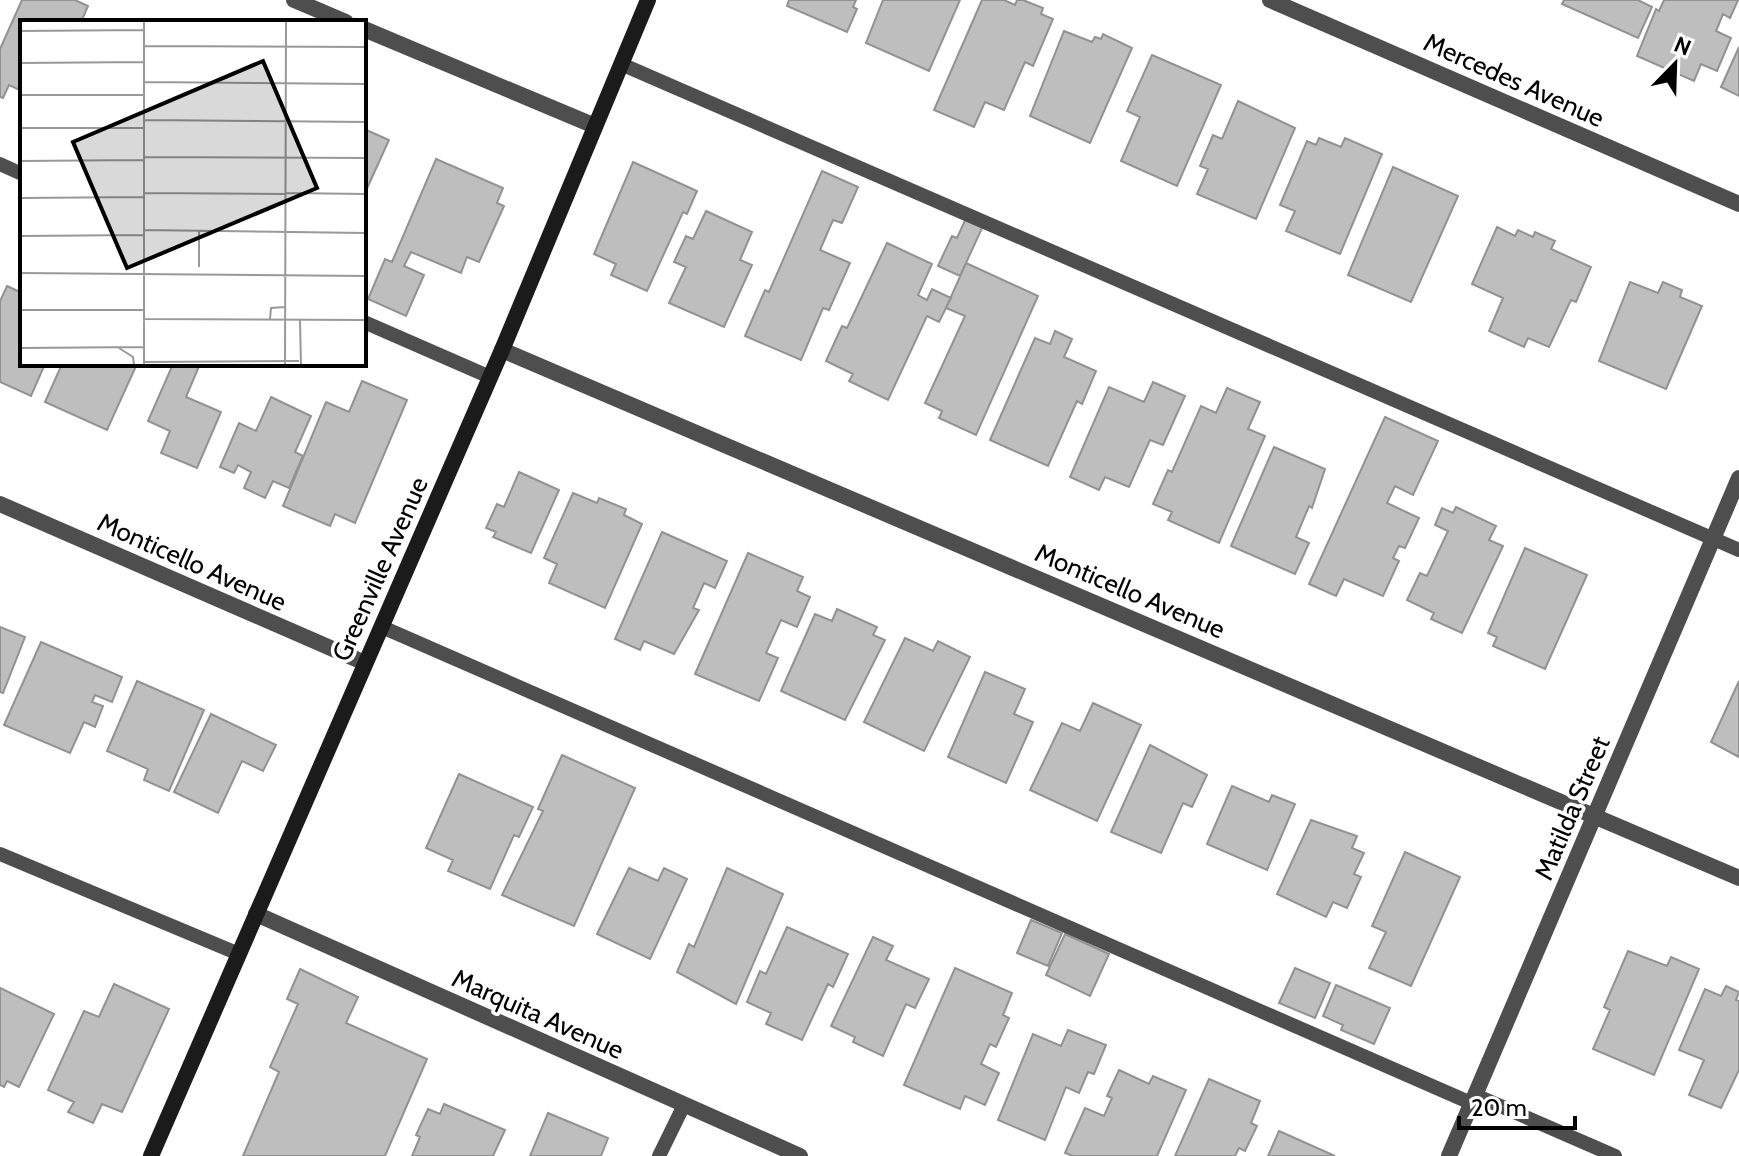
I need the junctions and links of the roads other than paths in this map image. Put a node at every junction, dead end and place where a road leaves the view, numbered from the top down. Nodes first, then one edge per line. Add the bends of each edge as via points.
1 (294, 0) edge
2 (648, 0) edge
3 (1270, 0) edge
4 (341, 20) edge
5 (366, 30) edge
6 (621, 64) junction
7 (595, 126) junction
8 (0, 164) edge
9 (20, 173) edge
10 (1739, 204) edge
11 (366, 323) edge
12 (502, 350) junction
13 (490, 377) junction
14 (1739, 478) edge
15 (0, 504) edge
16 (1713, 539) junction
17 (1739, 550) edge
18 (382, 627) junction
19 (365, 663) junction
20 (1594, 816) junction
21 (0, 854) edge
22 (1739, 878) edge
23 (256, 914) junction
24 (239, 954) junction
25 (1473, 1099) junction
26 (684, 1105) junction
27 (151, 1156) edge
28 (659, 1156) edge
29 (800, 1156) edge
30 (1449, 1156) edge
31 (1615, 1156) edge

1 - 4 street
2 - 6 main road, Greenville Avenue
3 - 10 street, Mercedes Avenue
5 - 7 street
6 - 7 main road, Greenville Avenue
6 - 16 lane
7 - 12 main road, Greenville Avenue
8 - 9 lane
11 - 13 lane
12 - 13 main road, Greenville Avenue
12 - 20 street, Monticello Avenue
13 - 18 main road, Greenville Avenue
14 - 16 street, Matilda Street
15 - 19 street, Monticello Avenue
16 - 17 lane
16 - 20 street, Matilda Street
18 - 19 main road, Greenville Avenue
18 - 25 lane
19 - 23 main road, Greenville Avenue
20 - 22 street, Monticello Avenue
20 - 25 street, Matilda Street
21 - 24 lane
23 - 24 main road, Greenville Avenue
23 - 26 street, Marquita Avenue
24 - 27 main road, Greenville Avenue
25 - 30 street, Matilda Street
25 - 31 lane
26 - 28 lane
26 - 29 street, Marquita Avenue

